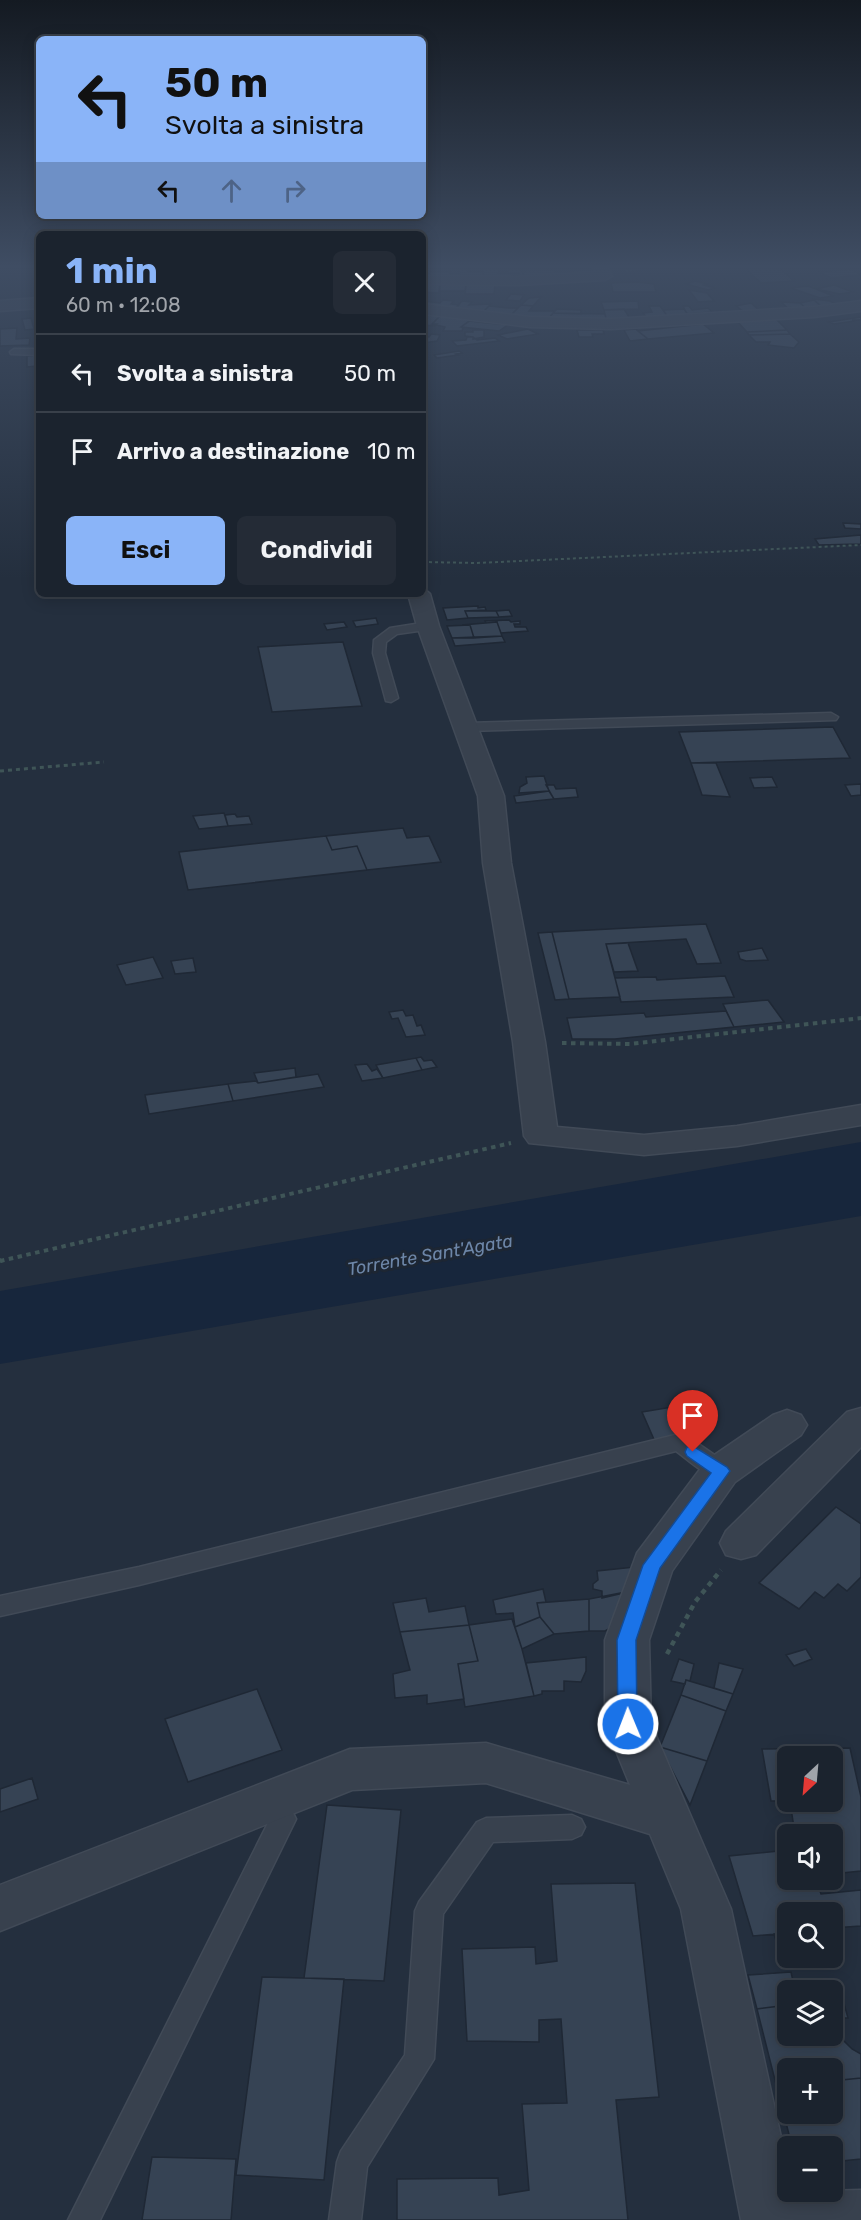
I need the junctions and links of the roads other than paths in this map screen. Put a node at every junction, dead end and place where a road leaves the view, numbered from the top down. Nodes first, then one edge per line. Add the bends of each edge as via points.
1 (420, 597) edge
2 (428, 626) junction
3 (391, 698) dead end
4 (831, 717) dead end
5 (467, 727) junction
6 (861, 1115) edge
7 (861, 1422) edge
8 (787, 1425) dead end
9 (721, 1471) junction
10 (741, 1543) road end
11 (0, 1606) edge
12 (669, 1818) junction
13 (283, 1819) dead end
14 (572, 1827) dead end
15 (0, 1908) edge
16 (770, 2218) edge
17 (861, 2219) edge
18 (84, 2220) edge
19 (345, 2220) edge

1 - 2 street
2 - 3 lane via 394,631 380,640 379,652
2 - 5 street
4 - 5 lane
5 - 6 street via 491,796 497,863 529,1042 541,1136 644,1145 737,1136
7 - 10 street
8 - 9 street
9 - 11 lane via 679,1442 139,1576
9 - 12 street via 652,1565 627,1640 628,1724
12 - 15 street via 486,1763 350,1770
12 - 16 street via 706,1909
13 - 18 lane
14 - 19 lane via 486,1830 429,1911 419,2059 352,2162
16 - 17 street

